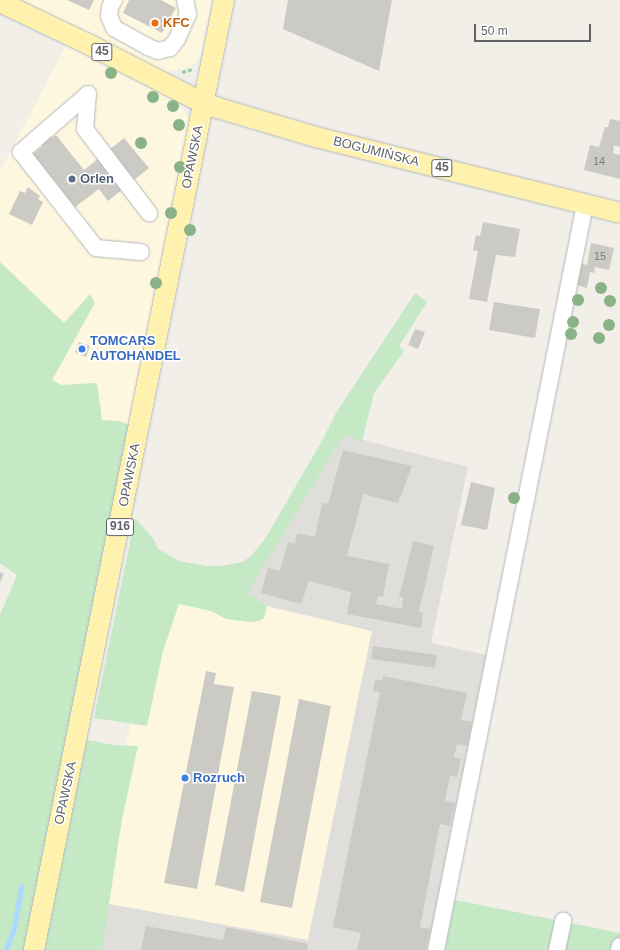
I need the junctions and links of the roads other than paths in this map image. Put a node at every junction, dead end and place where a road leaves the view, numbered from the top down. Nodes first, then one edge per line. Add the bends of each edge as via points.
1 (114, 0) edge
2 (185, 0) edge
3 (222, 0) edge
4 (0, 2) edge
5 (204, 103) junction
6 (585, 204) junction
7 (149, 213) dead end
8 (620, 213) edge
9 (141, 252) dead end
10 (563, 921) dead end
11 (620, 946) edge
12 (34, 950) edge
13 (436, 950) edge
14 (557, 950) edge
15 (619, 950) edge

1 - 2 lane via 109,16 114,28 158,51 170,48 177,39 188,14
3 - 5 main road, OPAWSKA
4 - 5 main road, 45
5 - 6 main road, BOGUMIŃSKA / 45 via 240,116 310,135
5 - 12 main road, OPAWSKA / 916
6 - 8 main road, BOGUMIŃSKA / 45
6 - 13 lane
7 - 9 lane via 85,129 88,94 21,152 96,248
10 - 14 lane
11 - 15 lane

